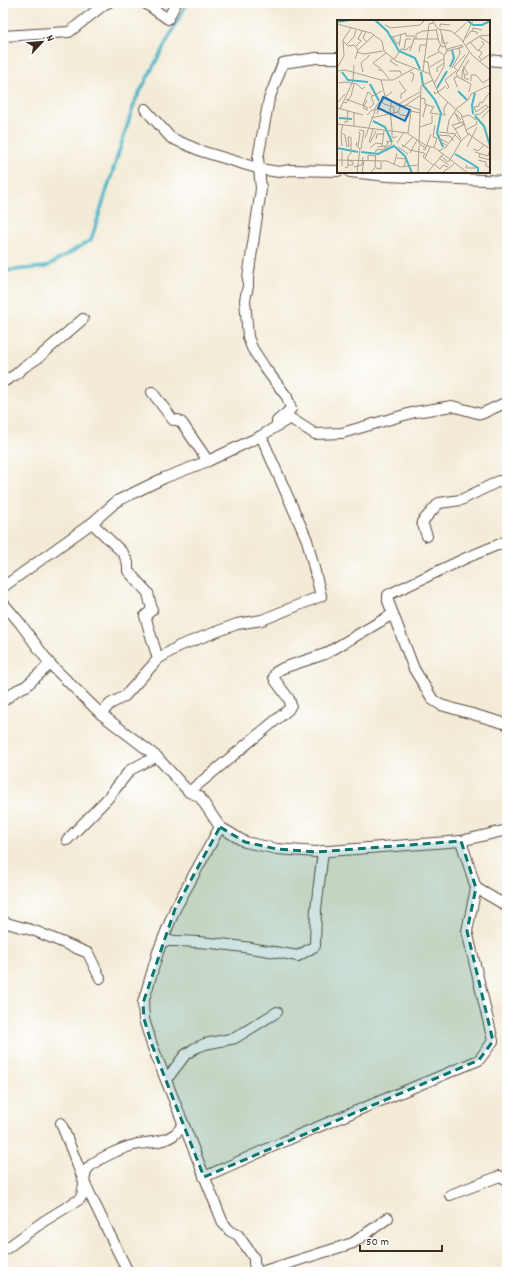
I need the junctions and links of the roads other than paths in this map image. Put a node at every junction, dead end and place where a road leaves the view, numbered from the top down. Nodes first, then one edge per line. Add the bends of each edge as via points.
1 (108, 3) edge
2 (145, 3) edge
3 (176, 3) edge
4 (3, 36) edge
5 (337, 58) edge
6 (490, 60) edge
7 (507, 62) edge
8 (145, 108) dead end
9 (260, 169) junction
10 (337, 171) edge
11 (359, 173) edge
12 (507, 181) edge
13 (83, 318) dead end
14 (3, 382) edge
15 (152, 392) dead end
16 (507, 402) edge
17 (261, 436) junction
18 (208, 461) junction
19 (507, 482) edge
20 (92, 523) junction
21 (427, 536) dead end
22 (507, 540) edge
23 (3, 587) edge
24 (3, 603) edge
25 (393, 614) junction
26 (158, 659) junction
27 (50, 664) junction
28 (3, 701) edge
29 (101, 714) junction
30 (507, 724) edge
31 (157, 758) junction
32 (190, 792) junction
33 (220, 827) junction
34 (507, 830) edge
35 (67, 840) dead end
36 (461, 841) junction
37 (322, 851) junction
38 (476, 888) junction
39 (507, 906) edge
40 (3, 922) edge
41 (163, 941) junction
42 (100, 978) dead end
43 (277, 1012) dead end
44 (166, 1080) junction
45 (61, 1123) dead end
46 (183, 1124) junction
47 (204, 1177) junction
48 (507, 1180) edge
49 (84, 1184) junction
50 (450, 1195) dead end
51 (388, 1218) dead end
52 (3, 1251) edge
53 (128, 1272) edge
54 (258, 1272) edge
55 (261, 1272) edge

1 - 4 street via 69,32
2 - 3 street via 168,19
5 - 9 street via 283,63 269,99 258,158
6 - 7 street
8 - 9 street via 171,138 201,151
9 - 10 street via 279,172
9 - 17 street via 261,189 245,300 248,337 252,348 286,397 291,409
11 - 12 street
13 - 14 street via 38,358
15 - 18 street via 173,420 182,423
16 - 17 street via 481,414 452,406 416,412 342,434 315,434 290,418
17 - 18 street
17 - 26 street via 307,540 321,596 262,620 237,624 179,646
18 - 20 street via 164,478 117,501
19 - 21 street via 499,481 461,500 439,503 422,522
20 - 23 street
20 - 26 street via 123,553 128,563 128,571 148,593 152,610 145,616
22 - 25 street via 388,595
24 - 27 street
25 - 30 street via 414,669 433,700 441,705
25 - 32 street via 325,654 276,672 275,680 291,705 288,710
26 - 29 street via 125,696 110,704
27 - 28 street via 26,686
27 - 29 street
29 - 31 street
31 - 32 street
31 - 35 street via 130,770 108,798
32 - 33 street via 199,796
33 - 37 street via 246,842 277,849
33 - 41 street via 175,909
34 - 36 street
36 - 37 street
36 - 38 street
37 - 41 street via 315,946 298,956 193,940
38 - 39 street
38 - 47 street via 467,931 493,1041 479,1060
40 - 42 street via 35,931 88,953
41 - 44 street via 143,1003 144,1019
43 - 44 street via 235,1038 194,1048 185,1055
44 - 46 street
45 - 49 street
46 - 47 street
46 - 49 street via 171,1137 132,1145 92,1164 85,1172
47 - 54 street via 223,1223 230,1231 238,1234 254,1258
48 - 50 street via 500,1176
49 - 52 street via 80,1199 44,1220
49 - 53 street
51 - 55 street via 353,1244

